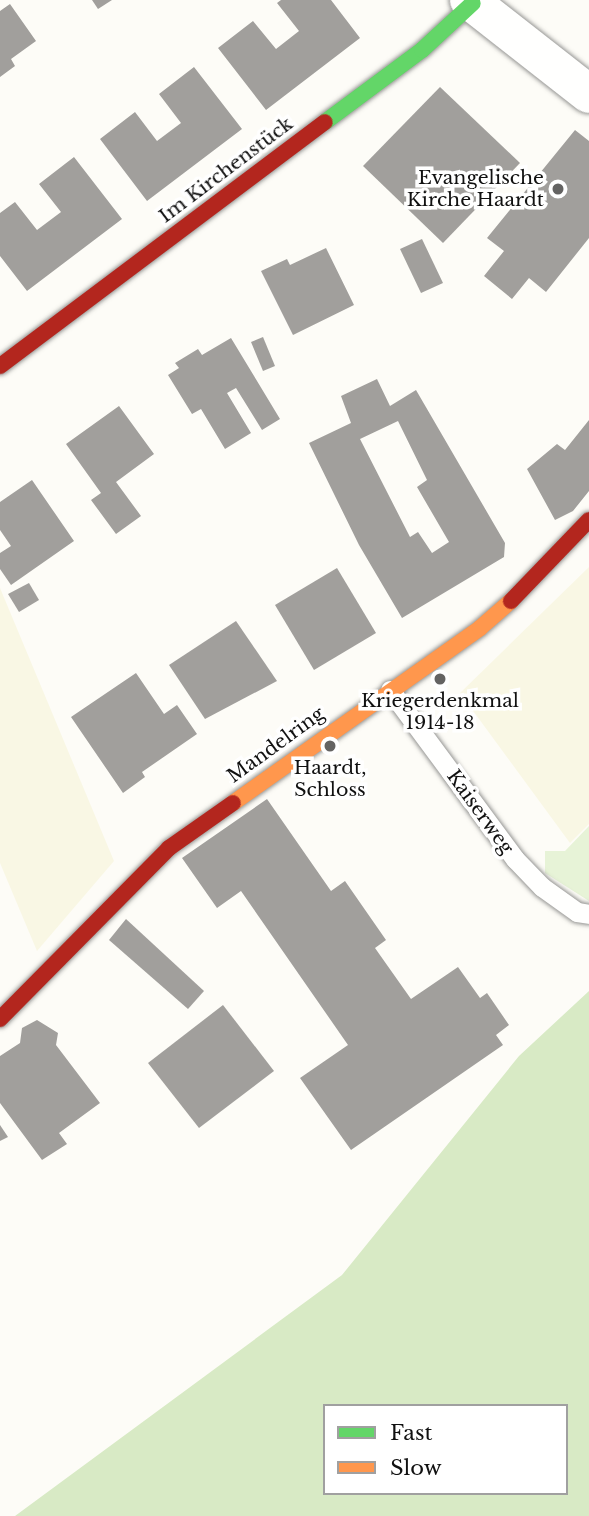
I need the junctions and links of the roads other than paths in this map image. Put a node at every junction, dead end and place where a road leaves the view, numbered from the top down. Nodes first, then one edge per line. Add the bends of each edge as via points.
1 (471, 1) edge
2 (589, 94) edge
3 (0, 366) edge
4 (589, 520) edge
5 (390, 690) junction
6 (589, 914) edge
7 (0, 1019) edge

1 - 2 street
1 - 3 street, Im Kirchenstück via 422,50
4 - 5 street, Mandelring via 489,621
5 - 6 lane, Kaiserweg via 515,859 542,887 577,912
5 - 7 street, Mandelring via 169,848

